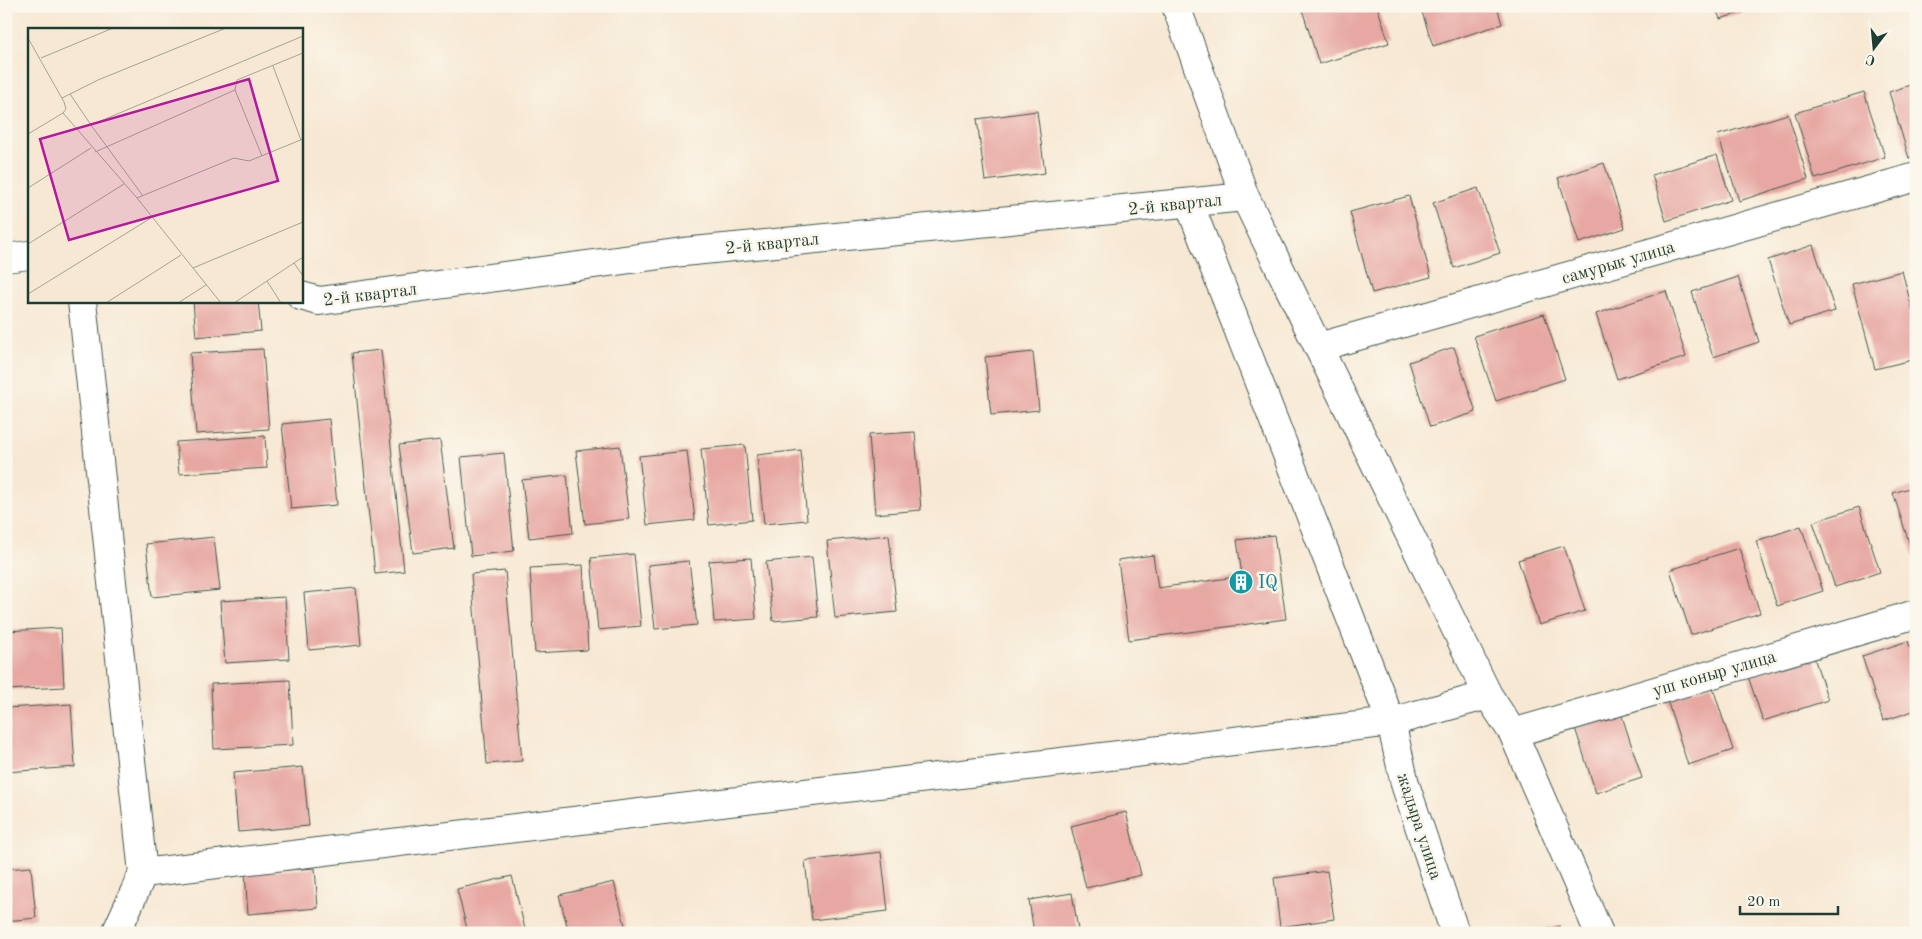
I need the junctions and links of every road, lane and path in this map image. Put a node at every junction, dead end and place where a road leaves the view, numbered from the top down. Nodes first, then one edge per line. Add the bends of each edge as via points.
1 (1176, 6) edge
2 (1916, 177) edge
3 (1245, 197) junction
4 (1189, 202) junction
5 (28, 255) edge
6 (6, 258) edge
7 (302, 296) edge
8 (82, 302) edge
9 (1320, 347) junction
10 (1916, 614) edge
11 (1488, 695) junction
12 (1391, 722) junction
13 (1513, 733) junction
14 (143, 873) junction
15 (1448, 932) edge
16 (116, 933) edge
17 (1599, 933) edge

1 - 3 street
2 - 9 street, самурык улица
3 - 4 street, 2-й квартал
3 - 9 street
4 - 7 street, 2-й квартал via 683,252 319,301
4 - 12 street, жадыра улица
5 - 6 street
8 - 14 street
9 - 11 street
10 - 13 street, уш коныр улица
11 - 12 street
11 - 13 street
12 - 14 street
12 - 15 street, жадыра улица via 1405,784
13 - 17 street
14 - 16 street

